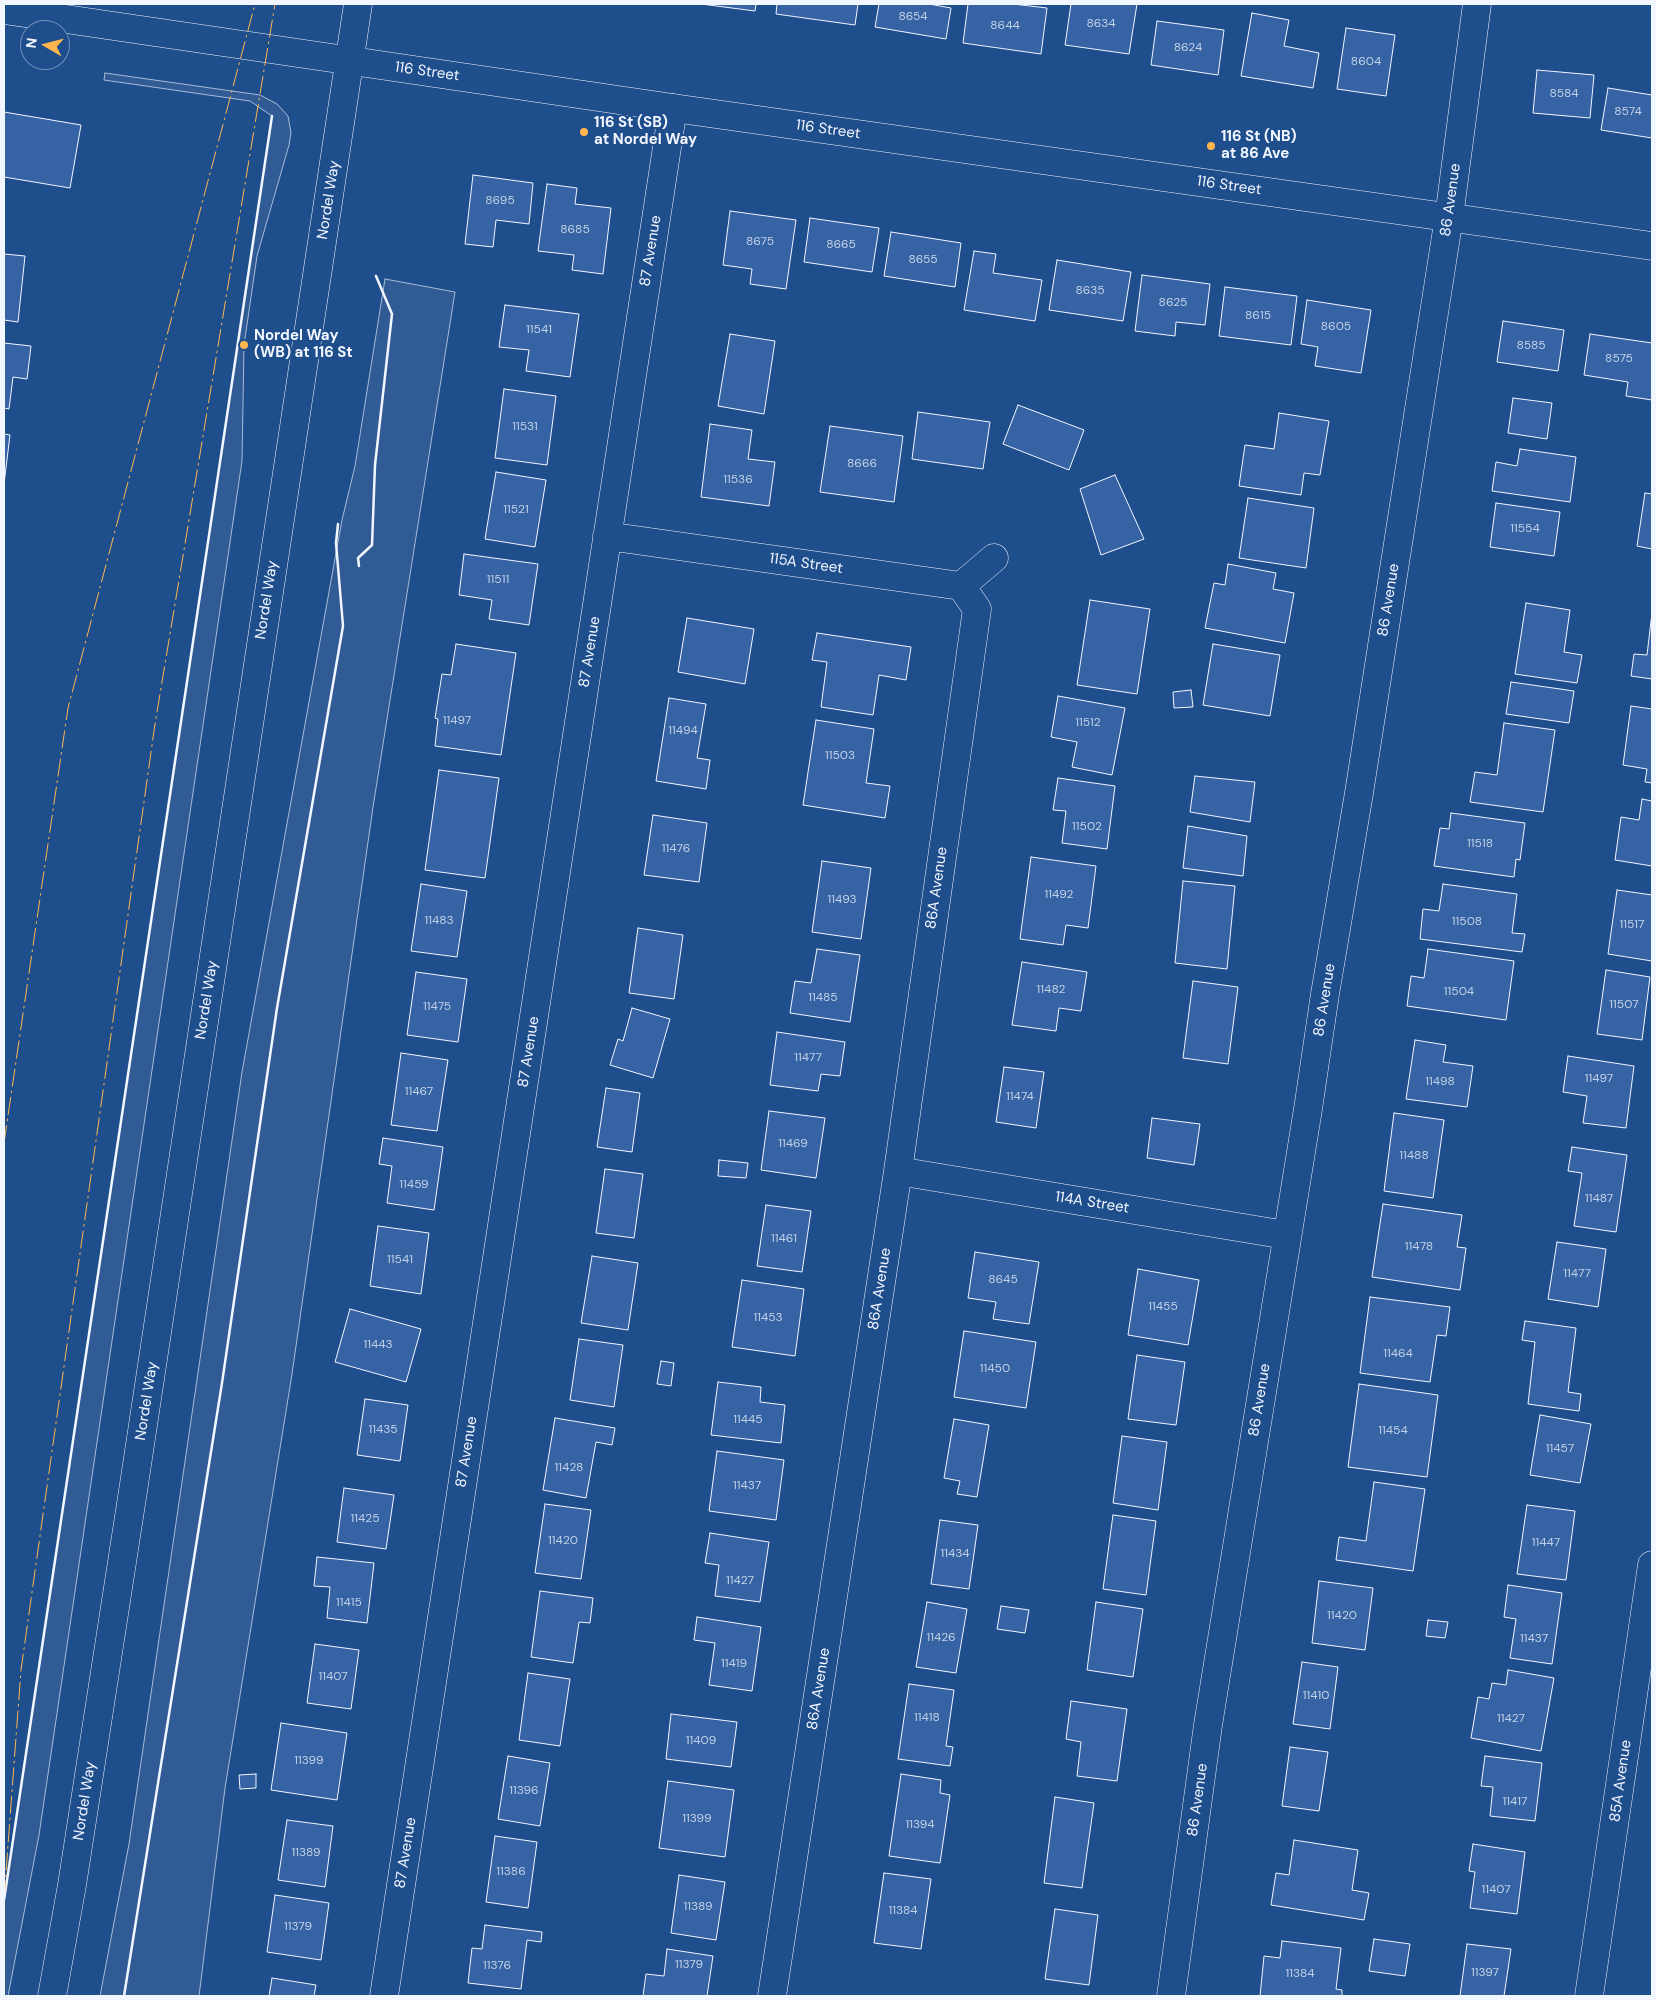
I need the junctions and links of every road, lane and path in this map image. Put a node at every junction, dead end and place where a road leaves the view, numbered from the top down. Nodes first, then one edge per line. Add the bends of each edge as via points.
1 (358, 4) edge
2 (1477, 4) edge
3 (4, 10) edge
4 (350, 61) junction
5 (673, 108) junction
6 (1449, 217) junction
7 (1652, 246) edge
8 (607, 536) junction
9 (994, 558) dead end
10 (961, 586) junction
11 (898, 1171) junction
12 (1286, 1235) junction
13 (1652, 1565) edge
14 (52, 1996) edge
15 (384, 1996) edge
16 (772, 1996) edge
17 (1170, 1996) edge
18 (1589, 1996) edge

1 - 4 street, Nordel Way
2 - 6 street, 86 Avenue
3 - 4 street, 116 Street
4 - 5 street, 116 Street
4 - 14 street, Nordel Way via 72,1886
5 - 6 street, 116 Street
5 - 8 street, 87 Avenue
6 - 7 street, 116 Street
6 - 12 street, 86 Avenue
8 - 10 street, 115A Street
8 - 15 street, 87 Avenue
9 - 10 street
10 - 11 street, 86A Avenue via 977,609
11 - 12 street, 114A Street
11 - 16 street, 86A Avenue
12 - 17 street, 86 Avenue via 1208,1725
13 - 18 street, 85A Avenue

